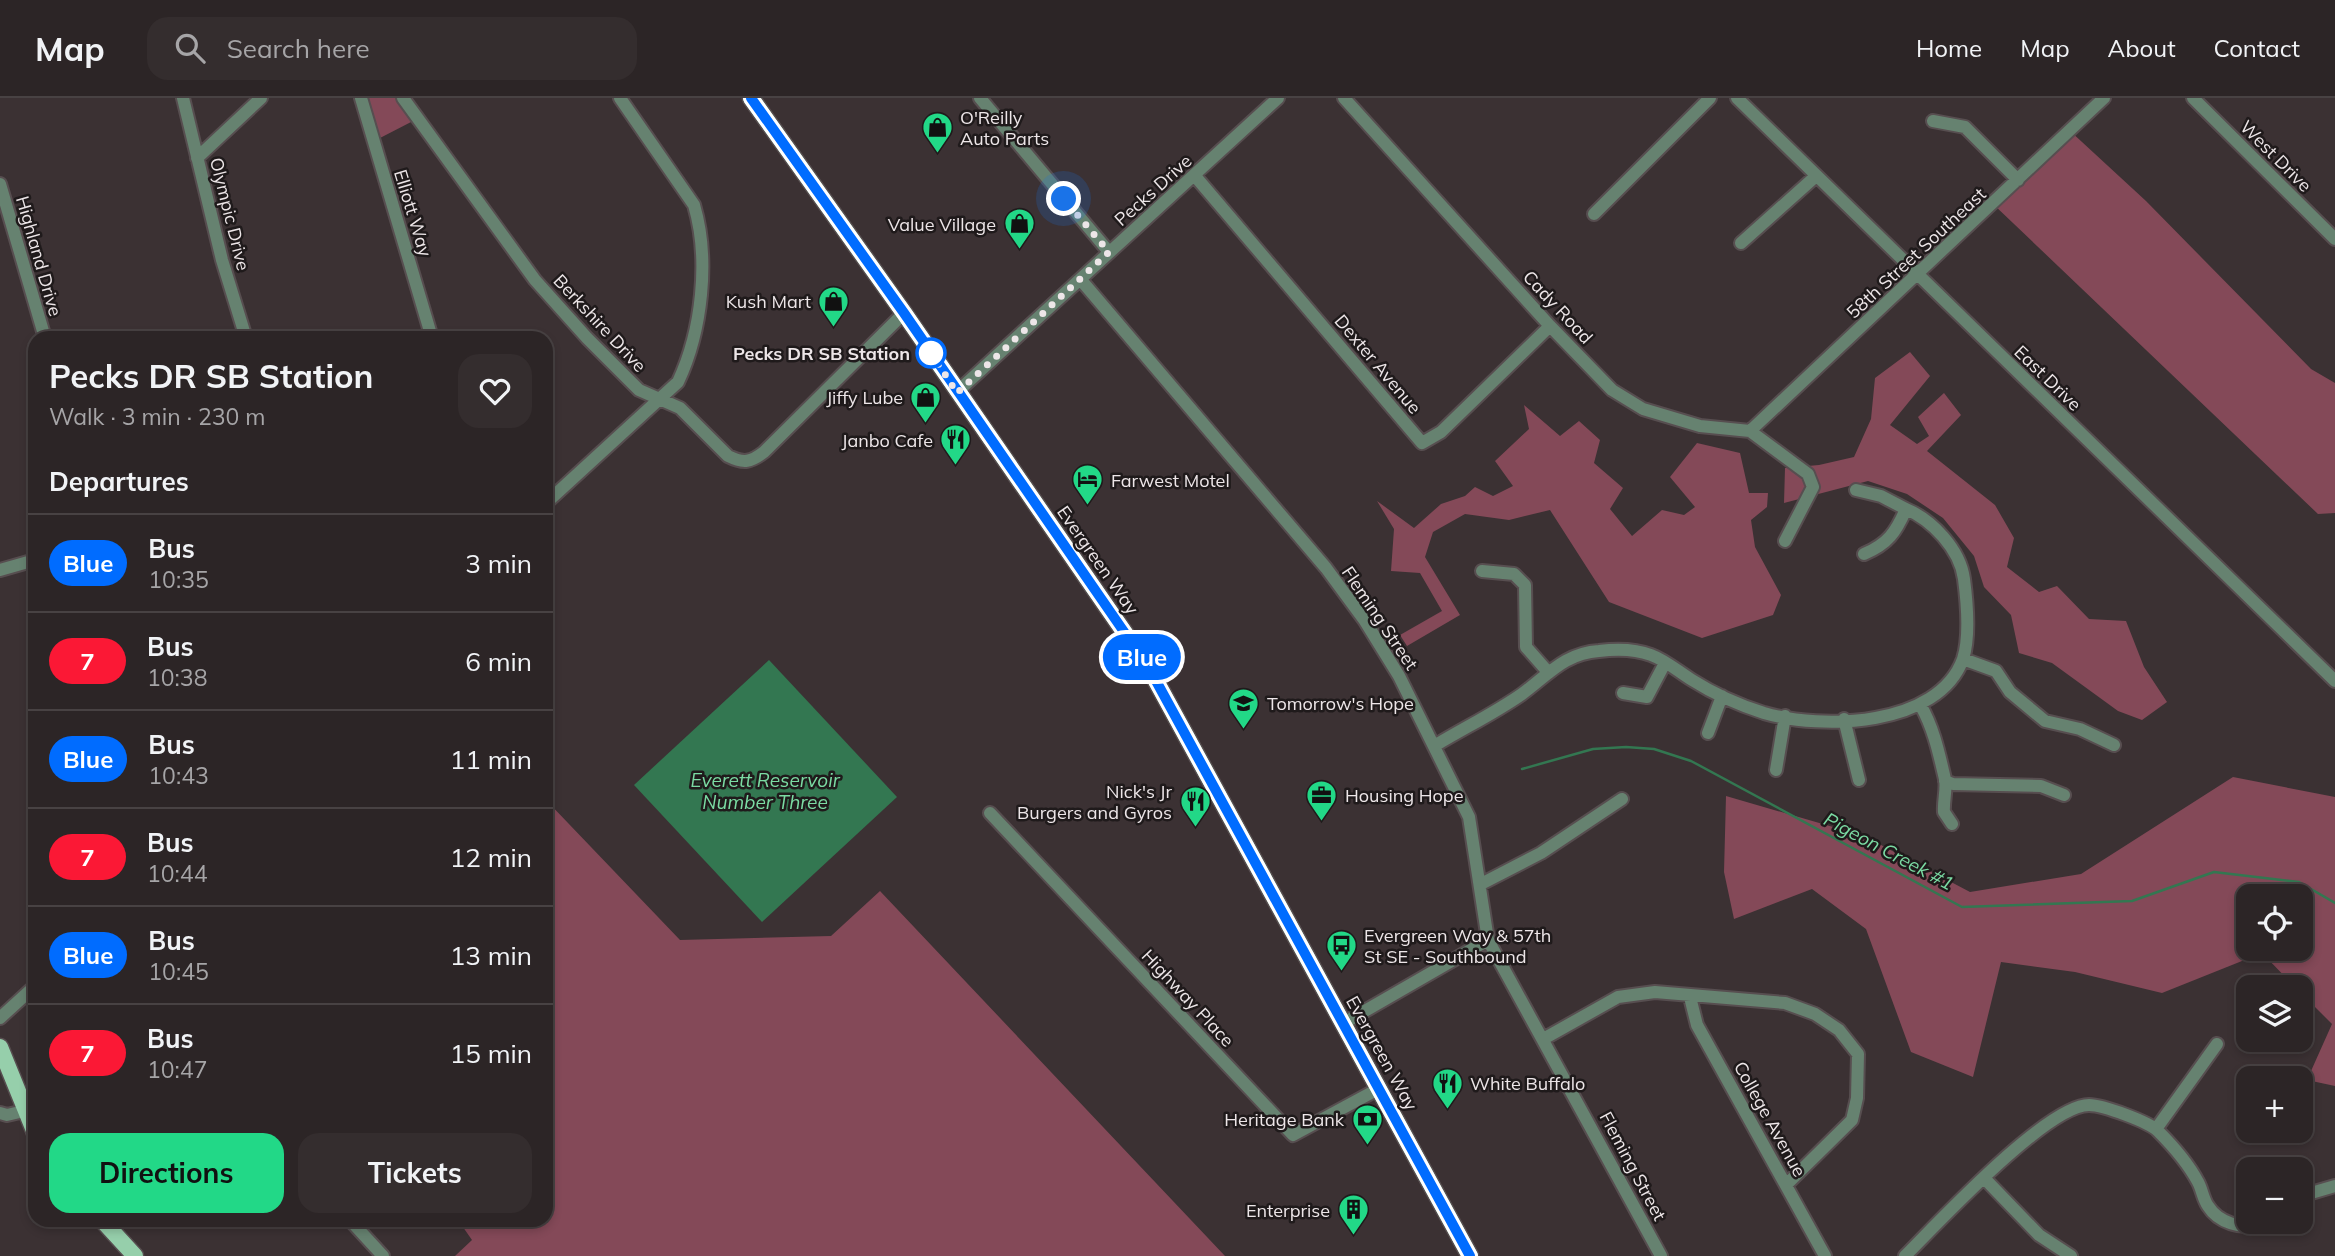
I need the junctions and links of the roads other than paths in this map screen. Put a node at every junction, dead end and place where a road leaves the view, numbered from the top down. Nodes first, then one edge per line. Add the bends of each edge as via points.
1 (183, 98) edge
2 (261, 98) edge
3 (361, 98) edge
4 (403, 98) edge
5 (620, 98) edge
6 (751, 98) edge
7 (980, 98) edge
8 (1278, 98) edge
9 (1344, 98) edge
10 (1710, 98) edge
11 (1737, 98) edge
12 (2104, 98) edge
13 (2193, 98) edge
14 (1933, 121) dead end
15 (197, 158) junction
16 (1195, 176) junction
17 (1816, 176) junction
18 (2018, 180) junction
19 (0, 184) edge
20 (1594, 214) dead end
21 (2335, 239) edge
22 (1741, 243) dead end
23 (1109, 252) junction
24 (1918, 276) junction
25 (1081, 280) junction
26 (904, 313) junction
27 (1550, 326) junction
28 (43, 331) edge
29 (244, 331) edge
30 (430, 331) edge
31 (957, 393) junction
32 (660, 397) junction
33 (1751, 431) junction
34 (1856, 490) dead end
35 (553, 496) edge
36 (1906, 509) junction
37 (1785, 541) dead end
38 (1864, 554) dead end
39 (28, 562) edge
40 (0, 570) edge
41 (1482, 571) dead end
42 (1963, 659) junction
43 (1665, 663) junction
44 (1548, 672) junction
45 (2335, 681) edge
46 (1623, 693) dead end
47 (1723, 696) junction
48 (1921, 706) junction
49 (1785, 716) junction
50 (1844, 719) junction
51 (1708, 733) dead end
52 (1436, 745) junction
53 (2115, 745) dead end
54 (1776, 770) dead end
55 (1859, 780) dead end
56 (1945, 781) junction
57 (2064, 795) dead end
58 (1622, 799) dead end
59 (990, 813) dead end
60 (1952, 824) dead end
61 (1481, 884) junction
62 (1488, 940) junction
63 (28, 992) edge
64 (1690, 997) junction
65 (0, 1018) edge
66 (1344, 1023) junction
67 (1545, 1038) junction
68 (2217, 1044) dead end
69 (0, 1047) edge
70 (1380, 1088) junction
71 (24, 1111) junction
72 (0, 1113) edge
73 (28, 1119) edge
74 (2156, 1129) junction
75 (1985, 1179) junction
76 (1787, 1184) junction
77 (2335, 1185) edge
78 (2313, 1192) edge
79 (2236, 1225) edge
80 (108, 1227) edge
81 (356, 1227) edge
82 (135, 1256) edge
83 (383, 1256) edge
84 (1470, 1256) edge
85 (1661, 1256) edge
86 (1825, 1256) edge
87 (1905, 1256) edge
88 (2071, 1256) edge

1 - 15 street, Olympic Drive
2 - 15 street
3 - 30 street, Elliott Way
4 - 32 street, Berkshire Drive via 535,280 639,390
5 - 32 street via 694,205 700,225 697,316 690,357 678,382
6 - 26 main road, Evergreen Way
7 - 23 street
8 - 16 street, Pecks Drive
9 - 27 street, Cady Road
10 - 20 street
11 - 17 street, East Drive
12 - 18 street, 58th Street Southeast
13 - 21 street, West Drive
14 - 18 street via 1965,127
15 - 29 street, Olympic Drive
16 - 23 street, Pecks Drive
16 - 27 street, Dexter Avenue via 1422,443 1441,432
17 - 22 street
17 - 24 street, East Drive
18 - 24 street, 58th Street Southeast
19 - 28 street, Highland Drive
23 - 25 street, Pecks Drive
24 - 33 street, 58th Street Southeast
24 - 45 street, East Drive
25 - 31 street, Pecks Drive
25 - 52 street, Fleming Street via 1334,579 1399,676
26 - 31 main road, Evergreen Way
26 - 32 street, Berkshire Drive via 751,462 728,456 680,408
27 - 33 street, Cady Road via 1612,390 1643,409 1700,426
31 - 66 main road, Evergreen Way via 1149,668
32 - 35 street
33 - 37 street via 1808,474 1813,487
34 - 36 street
36 - 38 street via 1884,546
36 - 42 street via 1933,525 1955,555 1964,577
39 - 40 street
41 - 44 street via 1514,573 1525,585 1526,647
42 - 48 street via 1946,685
42 - 53 street via 1996,671 2010,692 2045,721 2080,729
43 - 44 street via 1653,655 1625,650 1595,651 1570,656
43 - 46 street via 1647,697
43 - 47 street
44 - 52 street via 1522,694
47 - 49 street
47 - 51 street
48 - 50 street
48 - 56 street via 1932,725
49 - 50 street
49 - 54 street
50 - 55 street
52 - 61 street, Fleming Street via 1469,817
56 - 57 street via 2041,786
56 - 60 street via 1944,812
58 - 61 street via 1541,853
59 - 70 street, Highway Place via 1293,1135
61 - 62 street, Fleming Street
62 - 66 street
62 - 67 street, Fleming Street
63 - 65 street
64 - 67 street via 1655,992 1618,996
64 - 76 street, College Avenue via 1697,1025
64 - 76 street via 1785,1003 1815,1014 1839,1030 1858,1054 1859,1086 1852,1120
66 - 70 main road, Evergreen Way
67 - 85 street, Fleming Street
68 - 74 street
69 - 71 main road
70 - 84 main road, Evergreen Way
71 - 72 street
71 - 73 main road
74 - 75 street via 2088,1105 2055,1119
74 - 79 street via 2198,1181 2208,1208
75 - 87 street
75 - 88 street via 2039,1235
76 - 86 street, College Avenue
77 - 78 street
80 - 82 main road
81 - 83 street

